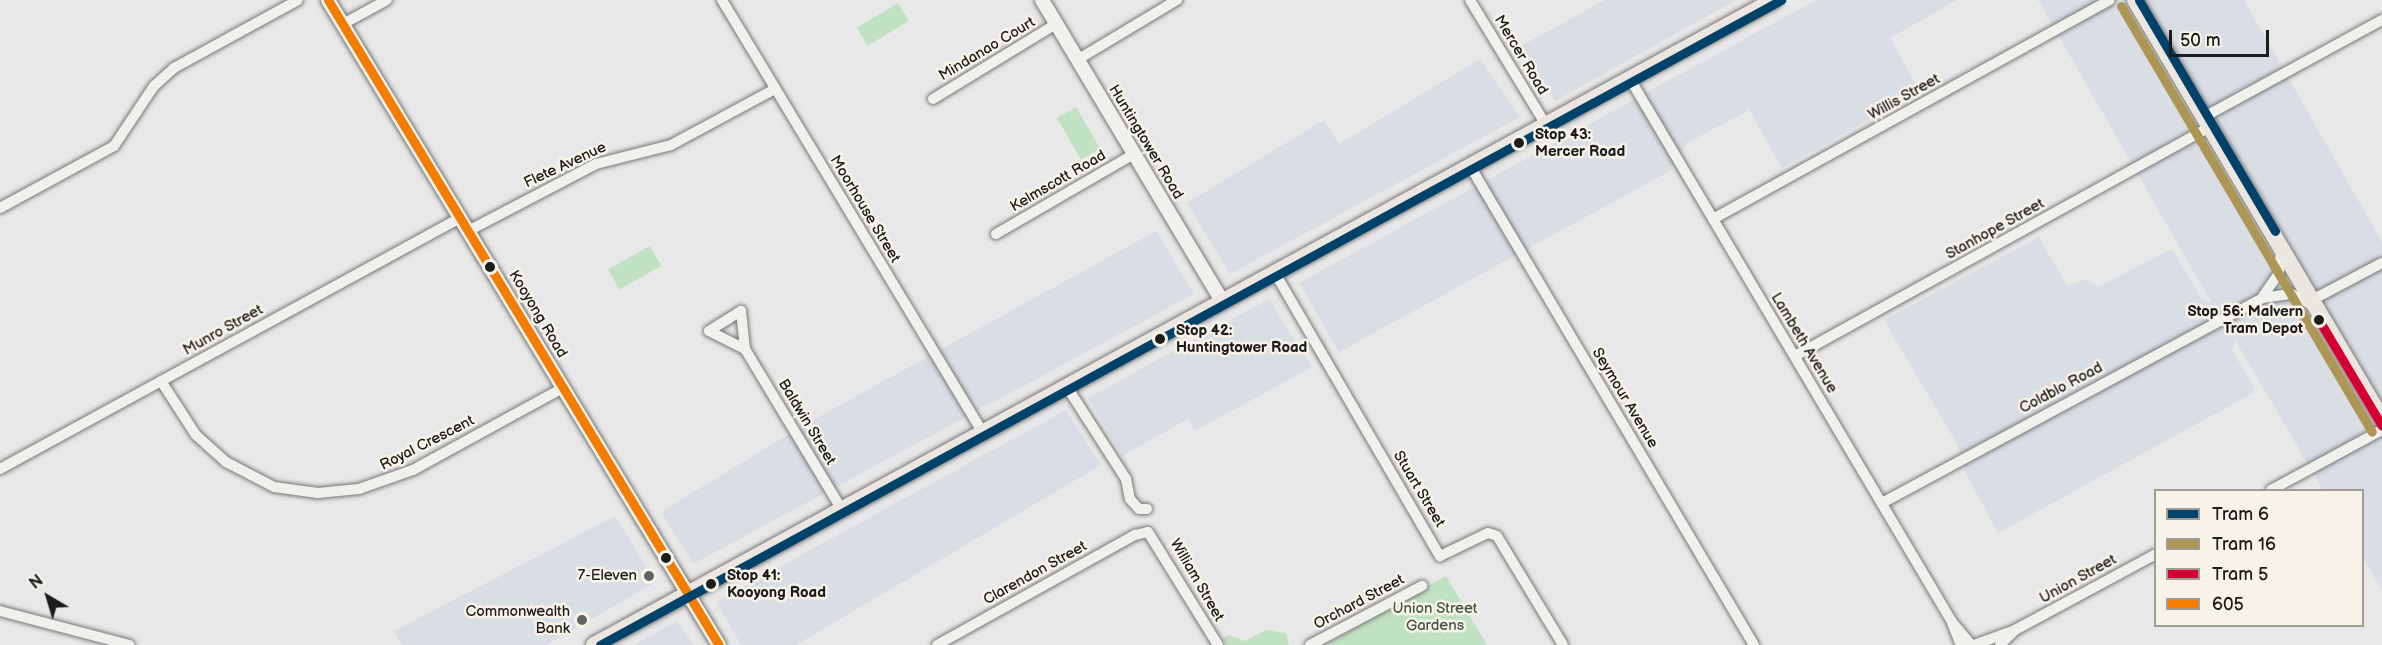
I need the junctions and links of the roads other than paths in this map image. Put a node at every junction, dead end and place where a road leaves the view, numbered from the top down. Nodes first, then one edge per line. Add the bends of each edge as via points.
1 (298, 0) edge
2 (328, 0) edge
3 (387, 0) edge
4 (722, 0) edge
5 (1042, 0) edge
6 (1177, 0) edge
7 (1470, 0) edge
8 (1774, 0) edge
9 (2109, 0) edge
10 (2135, 0) edge
11 (2382, 20) edge
12 (343, 24) junction
13 (1056, 24) junction
14 (1077, 60) junction
15 (1630, 80) junction
16 (775, 89) junction
17 (933, 99) dead end
18 (2207, 122) junction
19 (1546, 125) junction
20 (1134, 154) junction
21 (1470, 166) junction
22 (0, 208) edge
23 (460, 218) junction
24 (1713, 219) junction
25 (468, 231) junction
26 (996, 234) dead end
27 (2279, 244) junction
28 (2382, 263) edge
29 (1275, 273) junction
30 (2255, 301) junction
31 (1223, 302) junction
32 (2315, 306) junction
33 (746, 349) dead end
34 (1795, 356) junction
35 (161, 381) junction
36 (1067, 387) junction
37 (563, 388) junction
38 (2382, 419) edge
39 (2382, 430) edge
40 (984, 433) junction
41 (0, 469) edge
42 (2273, 489) edge
43 (1882, 503) junction
44 (1147, 509) dead end
45 (842, 510) junction
46 (1148, 532) joint
47 (2154, 555) edge
48 (1422, 586) dead end
49 (688, 594) junction
50 (0, 611) edge
51 (1952, 622) junction
52 (2015, 630) junction
53 (130, 645) edge
54 (594, 645) edge
55 (719, 645) edge
56 (937, 645) edge
57 (1218, 645) edge
58 (1310, 645) edge
59 (1563, 645) edge
60 (1754, 645) edge
61 (1961, 645) edge
62 (1973, 645) edge
63 (2000, 645) edge

1 - 22 street via 174,68 154,86 114,146
2 - 12 street, Kooyong Road
3 - 12 street
4 - 16 street, Moorhouse Street
5 - 13 street, Huntingtower Road
6 - 14 street
7 - 19 street, Mercer Road
8 - 15 main road
9 - 24 street, Willis Street
10 - 18 main road
11 - 18 street, Stanhope Street
12 - 23 street, Kooyong Road
13 - 14 street, Huntingtower Road
13 - 17 street, Mindanao Court
14 - 20 street, Huntingtower Road
15 - 19 main road
15 - 24 street, Lambeth Avenue
16 - 25 street, Flete Avenue via 671,145 596,164
16 - 40 street, Moorhouse Street
18 - 27 main road
18 - 34 street, Stanhope Street via 2077,200
19 - 21 main road
20 - 26 street, Kelmscott Road
20 - 31 street, Huntingtower Road
21 - 29 main road
21 - 60 street, Seymour Avenue
23 - 25 street, Kooyong Road
23 - 35 street, Munro Street
24 - 34 street, Lambeth Avenue
25 - 37 street, Kooyong Road
27 - 30 street, Coldblo Road via 2278,273 2268,291
27 - 32 main road
28 - 32 street
29 - 31 main road
29 - 59 street, Stuart Street via 1440,556 1482,535 1497,536
30 - 32 street, Coldblo Road via 2271,294 2292,294
30 - 43 street, Coldblo Road
31 - 36 main road
32 - 38 main road
33 - 45 street, Baldwin Street
34 - 43 street, Lambeth Avenue
35 - 37 street, Royal Crescent via 196,435 226,462 274,487 318,493 359,489 413,470
35 - 41 street, Munro Street
36 - 40 main road
36 - 44 street via 1126,479 1130,499 1139,508
37 - 49 street, Kooyong Road
39 - 42 street
40 - 45 main road
43 - 51 street, Lambeth Avenue
45 - 49 main road
46 - 56 street, Clarendon Street
46 - 57 street, William Street
47 - 52 street, Union Street
48 - 58 street, Orchard Street
49 - 54 main road
49 - 55 street, Kooyong Road
50 - 53 street
51 - 61 street, Lambeth Avenue
51 - 62 street, Lambeth Avenue
52 - 62 street, Union Street
52 - 63 street, Union Street

